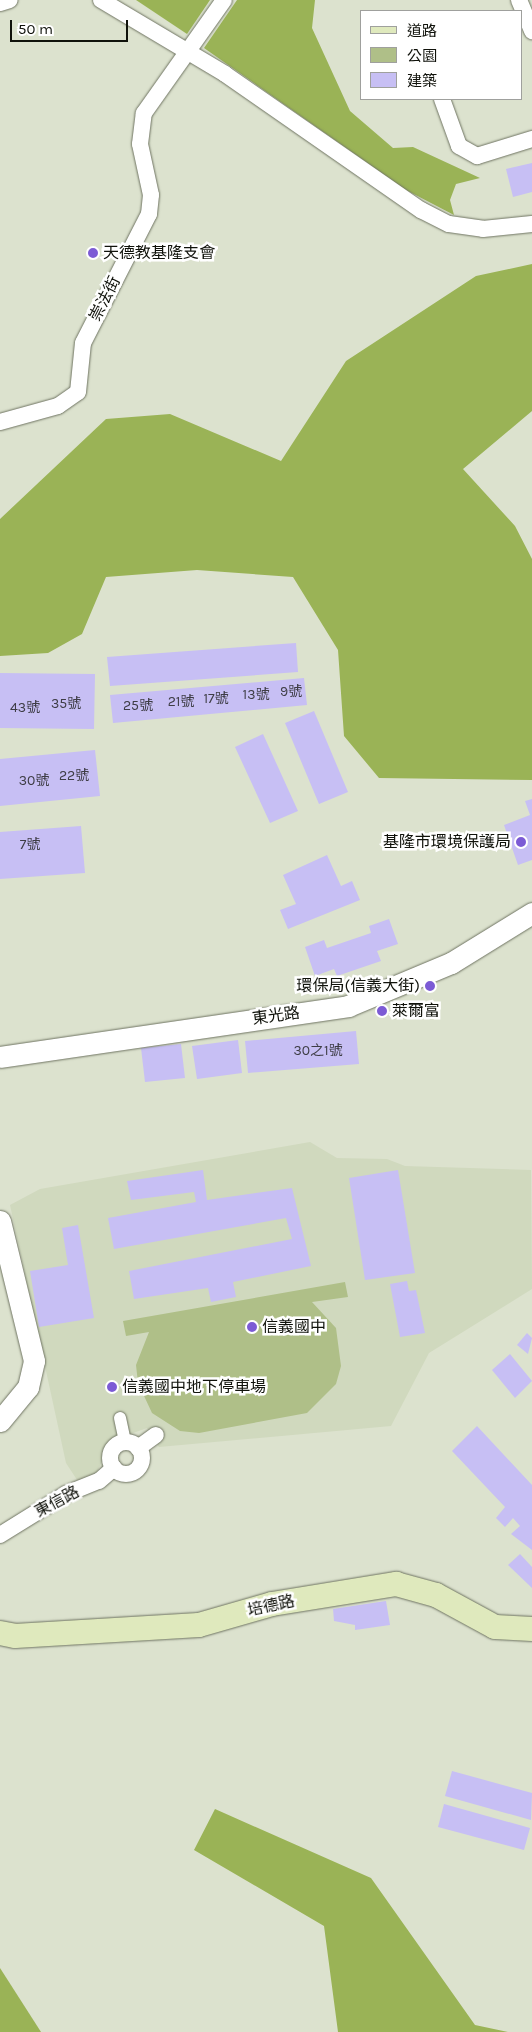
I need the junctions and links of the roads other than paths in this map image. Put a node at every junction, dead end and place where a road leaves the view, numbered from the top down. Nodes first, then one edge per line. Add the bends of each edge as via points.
1 (10, 0) edge
2 (101, 0) edge
3 (224, 0) edge
4 (519, 0) edge
5 (0, 4) edge
6 (532, 31) edge
7 (188, 52) junction
8 (442, 100) edge
9 (532, 139) edge
10 (532, 224) edge
11 (0, 422) edge
12 (532, 913) edge
13 (0, 1057) edge
14 (0, 1221) edge
15 (120, 1418) dead end
16 (0, 1421) edge
17 (156, 1435) dead end
18 (132, 1445) junction
19 (114, 1468) junction
20 (0, 1535) edge
21 (532, 1629) edge
22 (0, 1633) edge

1 - 5 street
2 - 7 street
3 - 7 street, 崇法街
4 - 6 street
7 - 10 street via 421,210 449,224 483,229
7 - 11 street, 崇法街 via 144,113 140,144 151,195 149,214 83,344 78,392 58,406
8 - 9 street via 459,146 477,156
12 - 13 street, 東光路 via 451,963 348,1006
14 - 16 street via 34,1361 28,1387
15 - 18 street
17 - 18 street
18 - 19 street via 113,1450
18 - 19 street via 142,1462 137,1470 127,1474
19 - 20 street, 東信路 via 99,1481 66,1494
21 - 22 main road, 培德路 via 496,1627 436,1595 396,1584 272,1604 198,1625 15,1636

